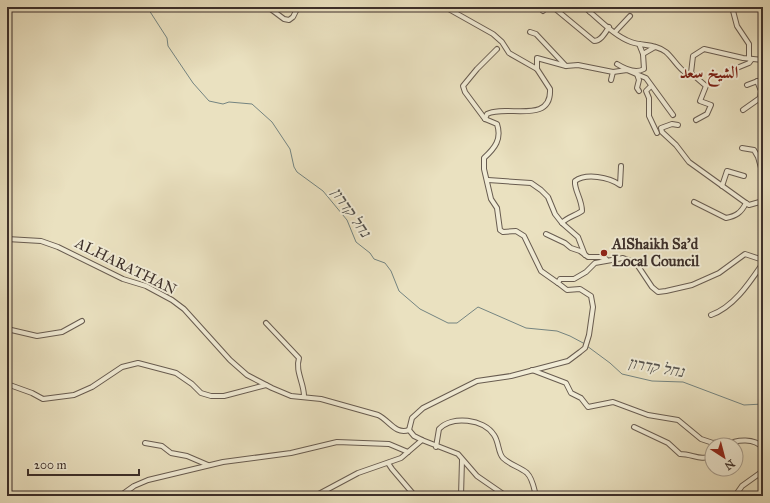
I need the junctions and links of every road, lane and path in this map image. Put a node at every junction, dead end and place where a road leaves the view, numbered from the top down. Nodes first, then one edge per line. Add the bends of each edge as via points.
1 (268, 7) edge
2 (298, 7) edge
3 (445, 7) edge
4 (539, 7) edge
5 (553, 7) edge
6 (584, 7) edge
7 (595, 7) edge
8 (732, 7) edge
9 (543, 11) dead end
10 (590, 12) junction
11 (630, 16) dead end
12 (609, 27) junction
13 (530, 32) dead end
14 (615, 32) junction
15 (639, 44) junction
16 (655, 47) junction
17 (497, 49) dead end
18 (643, 54) junction
19 (750, 59) junction
20 (763, 60) edge
21 (616, 64) dead end
22 (566, 66) junction
23 (536, 68) junction
24 (627, 70) junction
25 (613, 72) junction
26 (727, 72) dead end
27 (691, 73) junction
28 (637, 74) junction
29 (763, 79) edge
30 (611, 80) dead end
31 (757, 81) junction
32 (747, 85) dead end
33 (651, 86) junction
34 (639, 91) dead end
35 (743, 110) dead end
36 (673, 115) dead end
37 (486, 118) junction
38 (696, 120) dead end
39 (678, 125) dead end
40 (657, 134) dead end
41 (742, 148) dead end
42 (621, 166) dead end
43 (744, 176) dead end
44 (763, 176) edge
45 (488, 180) junction
46 (722, 186) junction
47 (763, 201) edge
48 (694, 202) dead end
49 (746, 203) junction
50 (562, 223) junction
51 (546, 234) dead end
52 (7, 239) edge
53 (585, 255) junction
54 (606, 259) junction
55 (763, 262) edge
56 (558, 283) junction
57 (711, 315) dead end
58 (82, 321) dead end
59 (266, 323) dead end
60 (7, 329) edge
61 (532, 370) junction
62 (7, 384) edge
63 (266, 385) junction
64 (304, 396) junction
65 (634, 427) dead end
66 (409, 430) junction
67 (422, 440) junction
68 (704, 440) edge
69 (744, 440) edge
70 (145, 443) dead end
71 (436, 447) junction
72 (763, 448) edge
73 (408, 452) junction
74 (704, 458) edge
75 (462, 460) junction
76 (388, 463) junction
77 (209, 466) junction
78 (763, 471) edge
79 (120, 496) edge
80 (316, 496) edge
81 (416, 496) edge
82 (461, 496) edge
83 (506, 496) edge
84 (536, 496) edge
85 (735, 496) edge

1 - 2 street via 289,20
3 - 23 street via 493,34 509,53
4 - 9 street
5 - 12 street via 594,41 603,36
6 - 10 street
7 - 10 street
8 - 19 street via 736,26 749,44
10 - 12 street
11 - 14 street
12 - 14 street
13 - 22 street via 536,34
14 - 15 street via 630,42
15 - 16 street
15 - 18 street
16 - 18 street
16 - 27 street via 666,52 678,68 687,74
17 - 37 street via 463,86
18 - 24 street via 644,69
19 - 20 street
19 - 26 street via 749,63
19 - 27 street via 704,49 693,56
21 - 24 street
22 - 23 street via 537,58
22 - 25 street via 578,65
23 - 37 street via 550,89 544,107 535,112 490,112
24 - 25 street
24 - 28 street
25 - 30 street
27 - 38 street via 706,86 700,101 711,105 707,114
28 - 33 street via 646,78
28 - 34 street
29 - 31 street
31 - 32 street
31 - 35 street via 761,91 760,98
33 - 36 street
33 - 40 street via 646,91 649,98 649,116
37 - 45 street via 497,124 499,131 499,140 484,158
39 - 46 street via 672,124 661,128 662,132 689,162
41 - 44 street via 754,150
42 - 50 street via 620,184 598,178 581,177 575,181 582,211
43 - 46 street via 727,171
45 - 50 street via 531,182 548,197
45 - 56 street via 492,199 497,208 500,230 516,231 524,236 541,271
46 - 49 street
47 - 49 street via 749,205
48 - 49 street via 726,218 742,211
50 - 53 street via 578,237
51 - 53 street
52 - 63 street, ALHARATHAN via 41,241 123,279 146,286 184,309 230,360 247,375
53 - 54 street
54 - 55 street via 623,258 636,263 658,292 692,285 719,273 745,254
54 - 56 street via 595,263 574,279 560,279
55 - 57 street via 744,290 720,311
56 - 61 street via 567,290 580,289 591,296 593,307 588,340 585,348 568,361
58 - 60 street via 62,332 38,336
59 - 64 street via 299,358 297,366
61 - 66 street via 477,381 423,408 412,418
61 - 68 street via 566,383 571,393 581,398 588,407 613,402 648,415 678,420
62 - 63 street via 32,392 43,399 74,395 92,388 122,367 138,363 176,373 201,393 211,396 224,396
63 - 64 street, ALHARATHAN via 291,396
64 - 66 street, ALHARATHAN via 378,414 396,430
65 - 74 street via 668,443 680,454
66 - 67 street, ALHARATHAN
67 - 71 street, ALHARATHAN
67 - 73 street
69 - 72 street via 761,445
70 - 77 street via 162,446 171,453 187,456
71 - 75 street, ALHARATHAN via 452,451
71 - 84 street via 439,429 447,423 476,422 487,427 494,435 502,457 527,474 532,481
73 - 76 street
73 - 77 street via 389,444 337,442 291,453
75 - 82 street
75 - 83 street, ALHARATHAN via 477,476
76 - 80 street via 358,473
76 - 81 street
77 - 79 street via 148,480
78 - 85 street via 742,486

